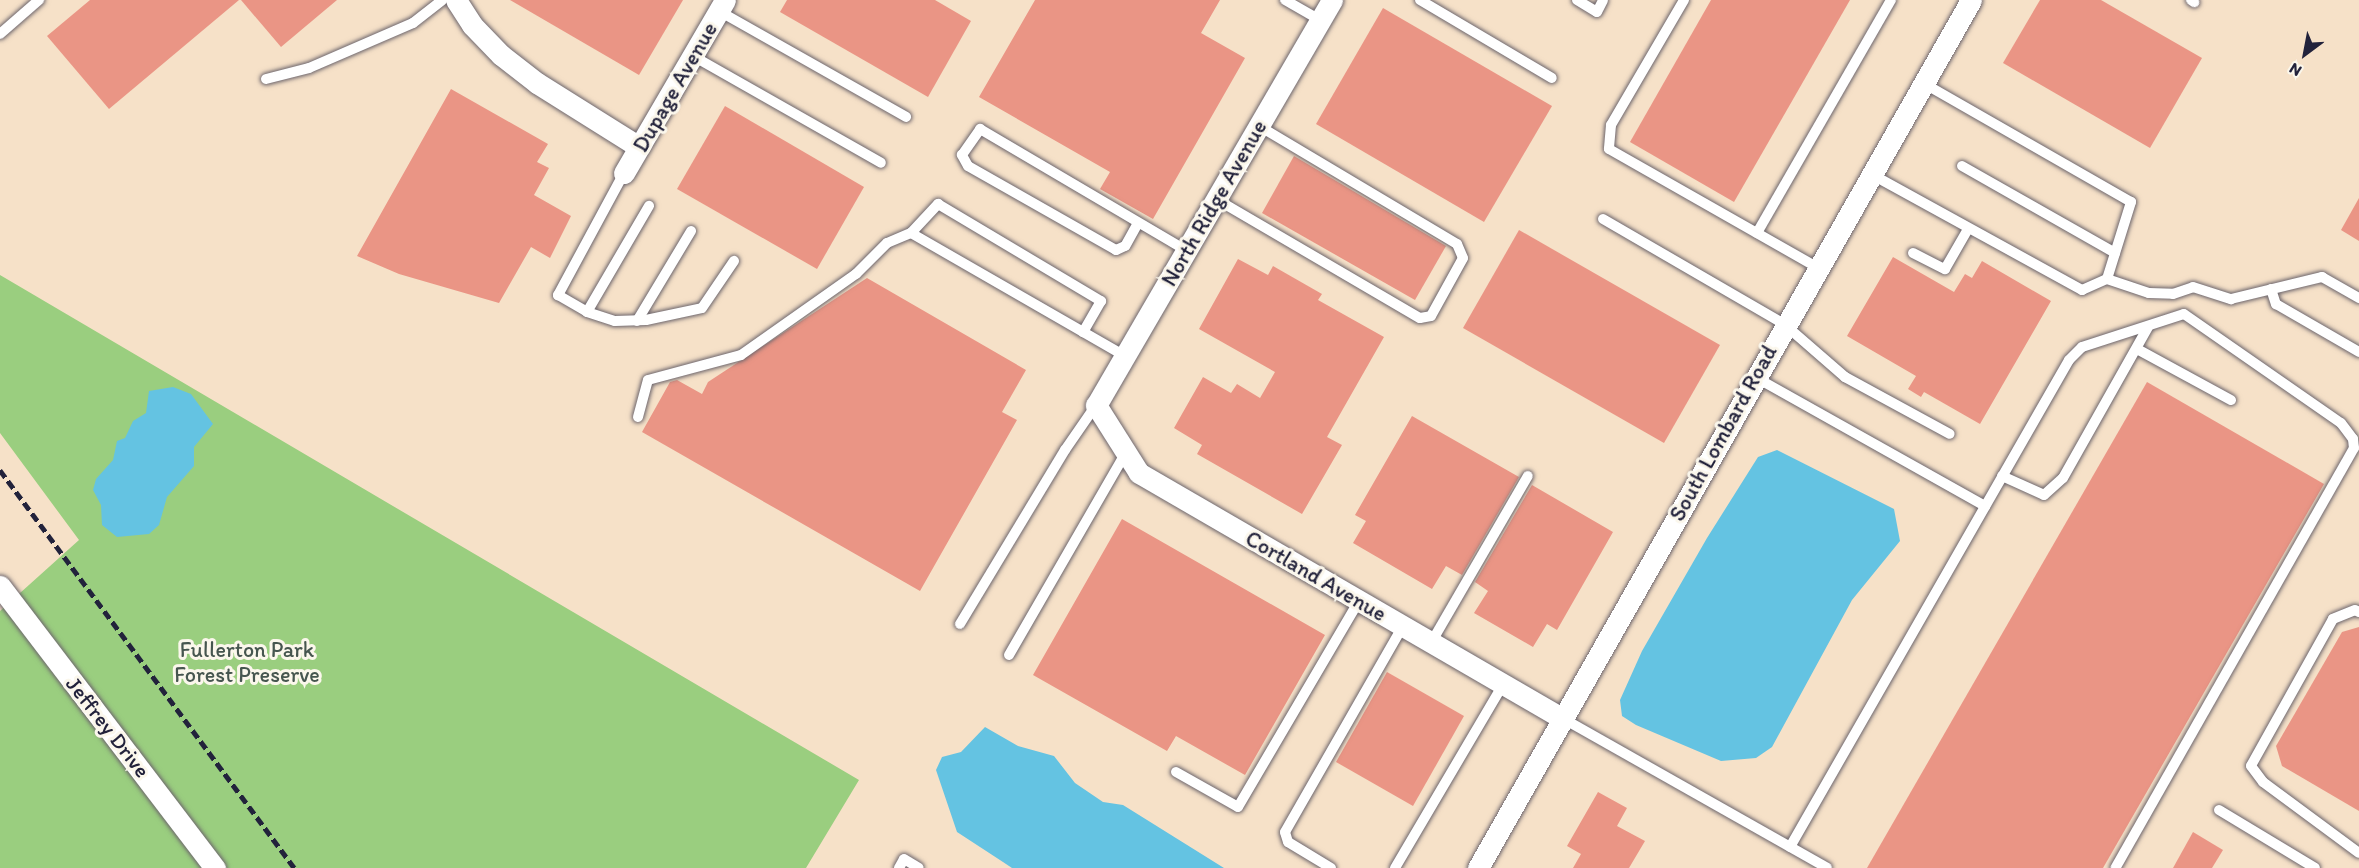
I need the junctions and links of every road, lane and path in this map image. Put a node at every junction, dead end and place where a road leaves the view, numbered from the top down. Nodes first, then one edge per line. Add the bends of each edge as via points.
1 (39, 0) edge
2 (442, 0) edge
3 (456, 0) edge
4 (1285, 0) edge
5 (1332, 0) edge
6 (1420, 0) edge
7 (1577, 0) edge
8 (1604, 0) edge
9 (1684, 0) edge
10 (1891, 0) edge
11 (1971, 0) edge
12 (722, 5) edge
13 (1320, 20) junction
14 (0, 34) edge
15 (693, 56) junction
16 (1552, 78) dead end
17 (266, 79) dead end
18 (1923, 83) junction
19 (906, 117) dead end
20 (1259, 126) junction
21 (639, 147) junction
22 (881, 163) dead end
23 (1962, 166) dead end
24 (624, 173) joint
25 (1870, 174) junction
26 (1216, 199) junction
27 (649, 206) dead end
28 (1603, 219) dead end
29 (1138, 223) junction
30 (1968, 230) junction
31 (691, 231) dead end
32 (911, 233) junction
33 (1757, 233) junction
34 (1187, 251) junction
35 (1913, 253) dead end
36 (2115, 253) junction
37 (734, 261) dead end
38 (1817, 267) junction
39 (2107, 279) junction
40 (2271, 289) junction
41 (2359, 298) edge
42 (587, 312) junction
43 (638, 321) junction
44 (1784, 324) junction
45 (2148, 327) junction
46 (1083, 332) junction
47 (2137, 349) junction
48 (2359, 352) edge
49 (1125, 356) junction
50 (1754, 377) junction
51 (2231, 400) dead end
52 (1096, 405) junction
53 (638, 417) dead end
54 (1950, 434) dead end
55 (1126, 452) junction
56 (1528, 476) dead end
57 (2002, 476) junction
58 (1985, 506) junction
59 (0, 586) edge
60 (1359, 600) junction
61 (2359, 612) edge
62 (960, 624) dead end
63 (1403, 626) junction
64 (1431, 642) junction
65 (1008, 655) dead end
66 (1503, 685) junction
67 (1564, 719) junction
68 (1176, 772) dead end
69 (2219, 810) dead end
70 (1790, 847) junction
71 (2359, 853) edge
72 (215, 868) edge
73 (899, 868) edge
74 (919, 868) edge
75 (1331, 868) edge
76 (1395, 868) edge
77 (1478, 868) edge
78 (1827, 868) edge
79 (2115, 868) edge
80 (2315, 868) edge

1 - 14 lane
2 - 17 lane via 413,23 309,68
3 - 21 street via 472,25 501,55 537,83
4 - 13 lane
5 - 13 street, North Ridge Avenue
6 - 16 lane
7 - 8 lane via 1597,12
9 - 33 lane via 1611,125 1609,149
10 - 33 lane
11 - 18 street, South Lombard Road
12 - 15 street, Dupage Avenue
12 - 19 lane
13 - 20 street, North Ridge Avenue
15 - 21 street, Dupage Avenue
15 - 22 lane
18 - 25 street, South Lombard Road
18 - 36 lane via 2132,202
20 - 26 street, North Ridge Avenue
20 - 26 lane via 1457,244 1463,258 1431,316 1420,318
21 - 24 street, Dupage Avenue
23 - 36 lane
24 - 42 lane via 558,295
25 - 30 lane
25 - 38 street, South Lombard Road
26 - 34 street, North Ridge Avenue
27 - 42 lane
28 - 44 lane
29 - 29 lane via 980,129 962,155 968,166 1116,250 1125,246
29 - 34 lane
30 - 35 lane via 1945,269
30 - 39 lane via 2082,290
31 - 43 lane
32 - 46 lane
32 - 46 lane via 938,204 1101,301
32 - 53 lane via 887,243 831,292 741,355 648,380
33 - 38 lane
34 - 49 street, North Ridge Avenue
36 - 39 lane
37 - 43 lane via 702,308
38 - 44 street, South Lombard Road
39 - 40 lane via 2149,293 2173,294 2193,287 2230,299
40 - 41 lane via 2322,277
40 - 48 lane via 2276,304
42 - 43 lane via 615,321
44 - 50 street, South Lombard Road
44 - 54 lane via 1845,377
45 - 47 lane
45 - 57 lane via 2075,352
45 - 79 lane via 2184,314 2199,321 2341,423 2353,439 2354,448
46 - 49 lane
47 - 51 lane
47 - 57 lane via 2063,478 2044,495
49 - 52 street, North Ridge Avenue
50 - 58 lane
50 - 67 street, South Lombard Road
52 - 55 street, Cortland Avenue
52 - 62 lane
55 - 60 street, Cortland Avenue via 1139,473
55 - 65 lane
56 - 64 lane
57 - 58 lane
58 - 70 lane
59 - 72 street, Jeffrey Drive
60 - 63 street, Cortland Avenue
60 - 68 lane via 1238,807
61 - 71 lane via 2333,619 2251,766 2263,782
63 - 64 street, Cortland Avenue
63 - 75 lane via 1285,832 1288,842
64 - 66 street, Cortland Avenue
66 - 67 street, Cortland Avenue
66 - 76 lane
67 - 70 lane
67 - 77 street, South Lombard Road
69 - 80 lane
70 - 78 lane
73 - 74 lane via 904,859

